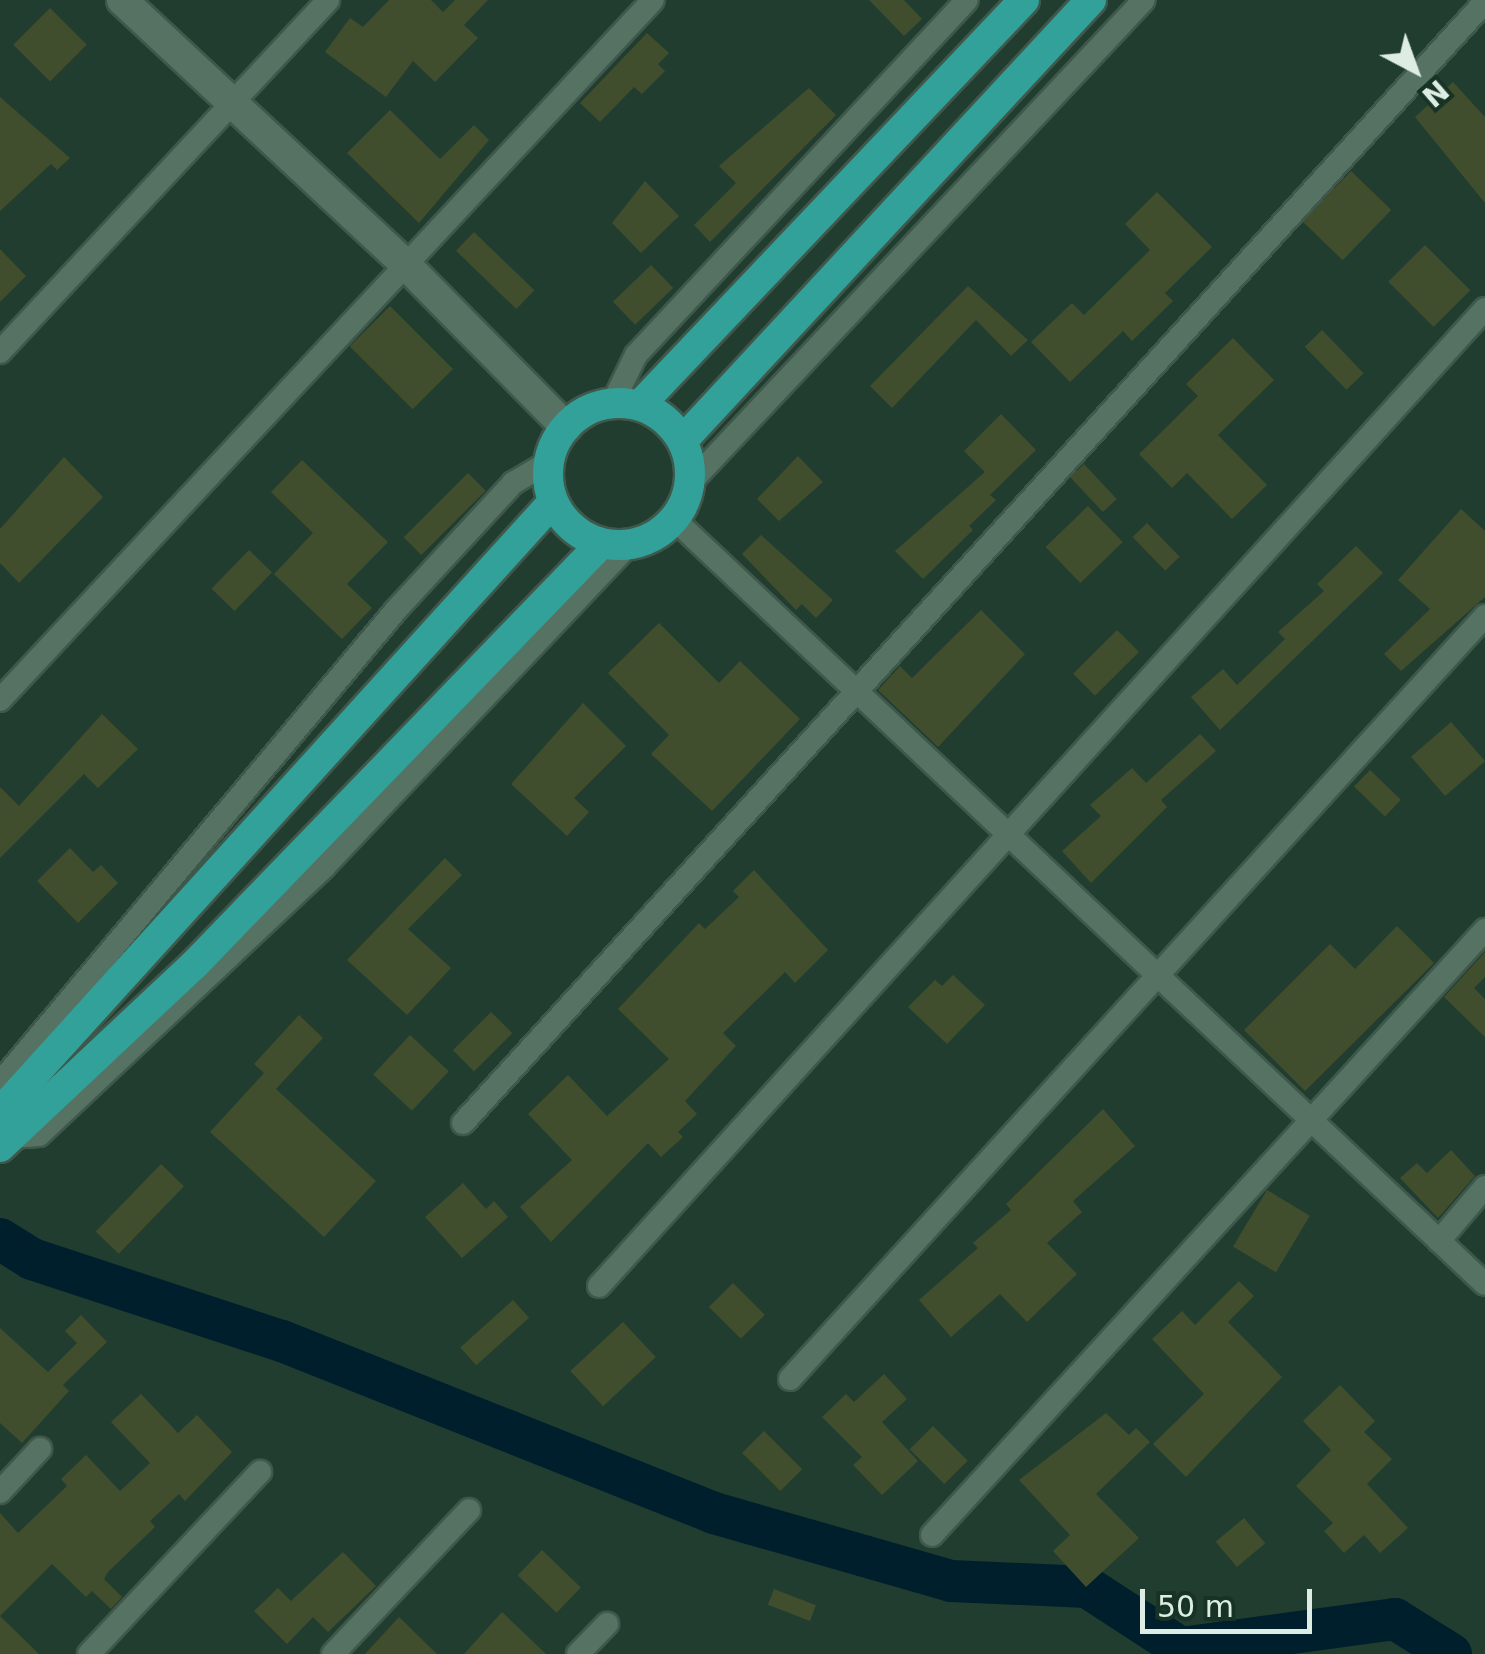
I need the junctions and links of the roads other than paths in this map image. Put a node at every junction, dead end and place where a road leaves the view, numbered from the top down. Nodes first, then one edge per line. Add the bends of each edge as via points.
1 (122, 0) edge
2 (328, 0) edge
3 (653, 0) edge
4 (967, 0) edge
5 (1024, 0) edge
6 (1092, 0) edge
7 (1144, 0) edge
8 (1485, 2) edge
9 (232, 102) junction
10 (406, 265) junction
11 (1485, 309) edge
12 (0, 352) edge
13 (627, 404) junction
14 (566, 426) junction
15 (683, 440) junction
16 (550, 462) junction
17 (691, 482) junction
18 (553, 502) junction
19 (674, 520) junction
20 (615, 545) junction
21 (1485, 616) edge
22 (858, 691) junction
23 (0, 700) edge
24 (1009, 833) junction
25 (1485, 930) edge
26 (1158, 974) junction
27 (0, 1083) edge
28 (1311, 1119) junction
29 (463, 1124) dead end
30 (4, 1132) edge
31 (1485, 1187) edge
32 (1439, 1240) junction
33 (1485, 1284) edge
34 (600, 1286) dead end
35 (790, 1379) dead end
36 (40, 1449) dead end
37 (260, 1472) dead end
38 (0, 1492) edge
39 (469, 1510) dead end
40 (932, 1535) dead end
41 (606, 1624) dead end
42 (89, 1654) edge
43 (333, 1654) edge
44 (578, 1654) edge

1 - 9 main road
2 - 9 street
3 - 10 street
4 - 13 street via 636,355
5 - 13 main road
6 - 15 main road
7 - 17 street
8 - 22 street
9 - 10 main road
9 - 12 street
10 - 14 main road
10 - 23 street
11 - 24 street
13 - 14 main road via 587,410
13 - 15 main road via 665,418
14 - 16 main road
15 - 17 main road
16 - 18 main road
16 - 27 street via 513,482 396,610
17 - 19 main road
18 - 20 main road via 572,529
18 - 30 main road
19 - 20 main road
19 - 22 street
20 - 30 main road via 194,965
21 - 26 street
22 - 24 street
22 - 29 street
24 - 26 street
24 - 34 street
25 - 28 street
26 - 28 street
26 - 35 street
28 - 32 street
28 - 40 street
31 - 32 street
32 - 33 street
36 - 38 street
37 - 42 street
39 - 43 street
41 - 44 street

